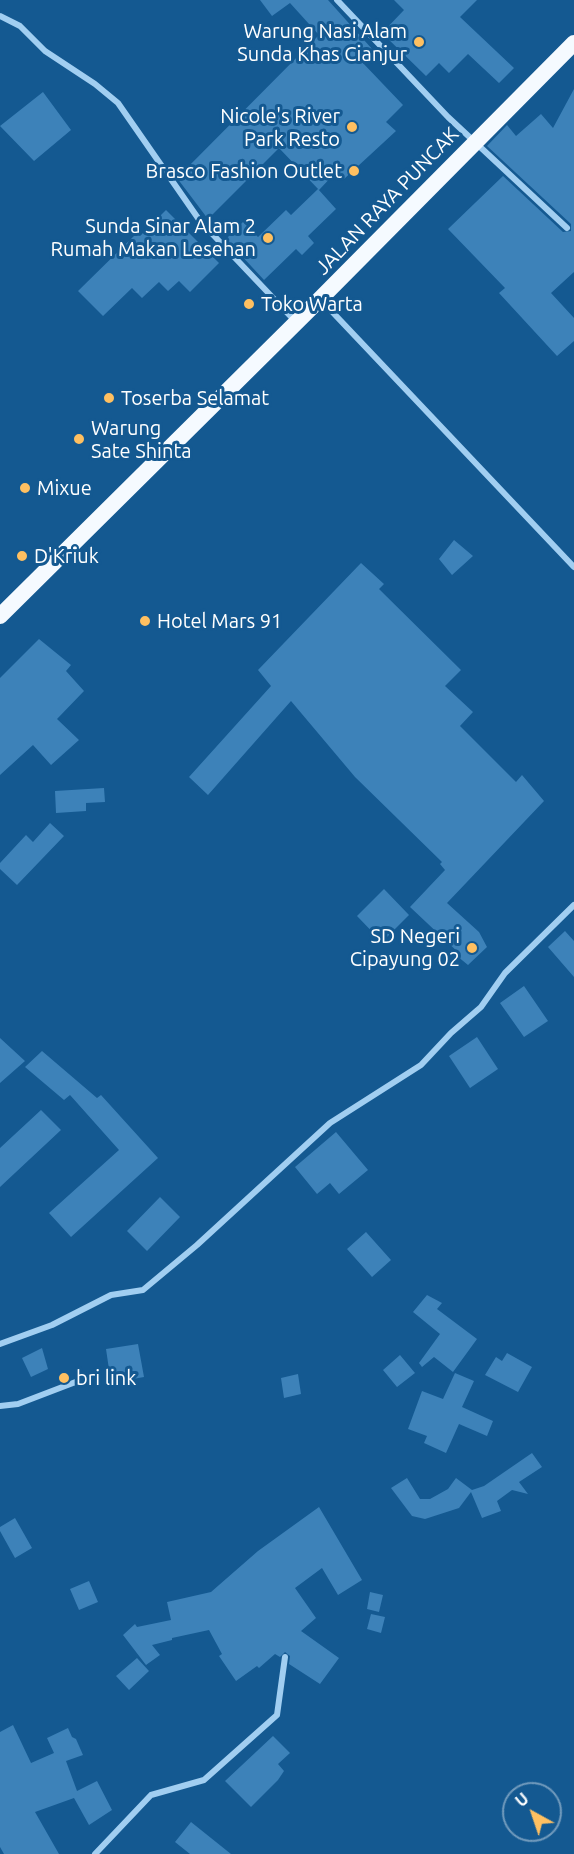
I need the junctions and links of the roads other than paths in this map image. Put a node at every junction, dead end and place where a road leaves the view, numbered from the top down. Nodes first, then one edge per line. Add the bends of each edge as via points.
1 (337, 0) edge
2 (0, 16) edge
3 (574, 43) edge
4 (474, 142) junction
5 (567, 228) dead end
6 (320, 299) junction
7 (296, 322) junction
8 (574, 567) edge
9 (0, 616) edge
10 (574, 905) edge
11 (0, 1344) edge
12 (86, 1378) dead end
13 (0, 1406) edge
14 (285, 1657) dead end
15 (95, 1854) edge

1 - 4 street
2 - 7 street via 20,26 45,51 118,103 200,221
3 - 4 highway, JALAN RAYA PUNCAK
4 - 5 street
4 - 6 highway, JALAN RAYA PUNCAK
6 - 7 highway, JALAN RAYA PUNCAK
6 - 8 street
7 - 9 highway, JALAN RAYA PUNCAK
10 - 11 street via 505,974 481,1007 421,1065 330,1123 143,1290 111,1295 52,1325
12 - 13 street via 18,1404
14 - 15 street via 277,1715 204,1780 151,1795

